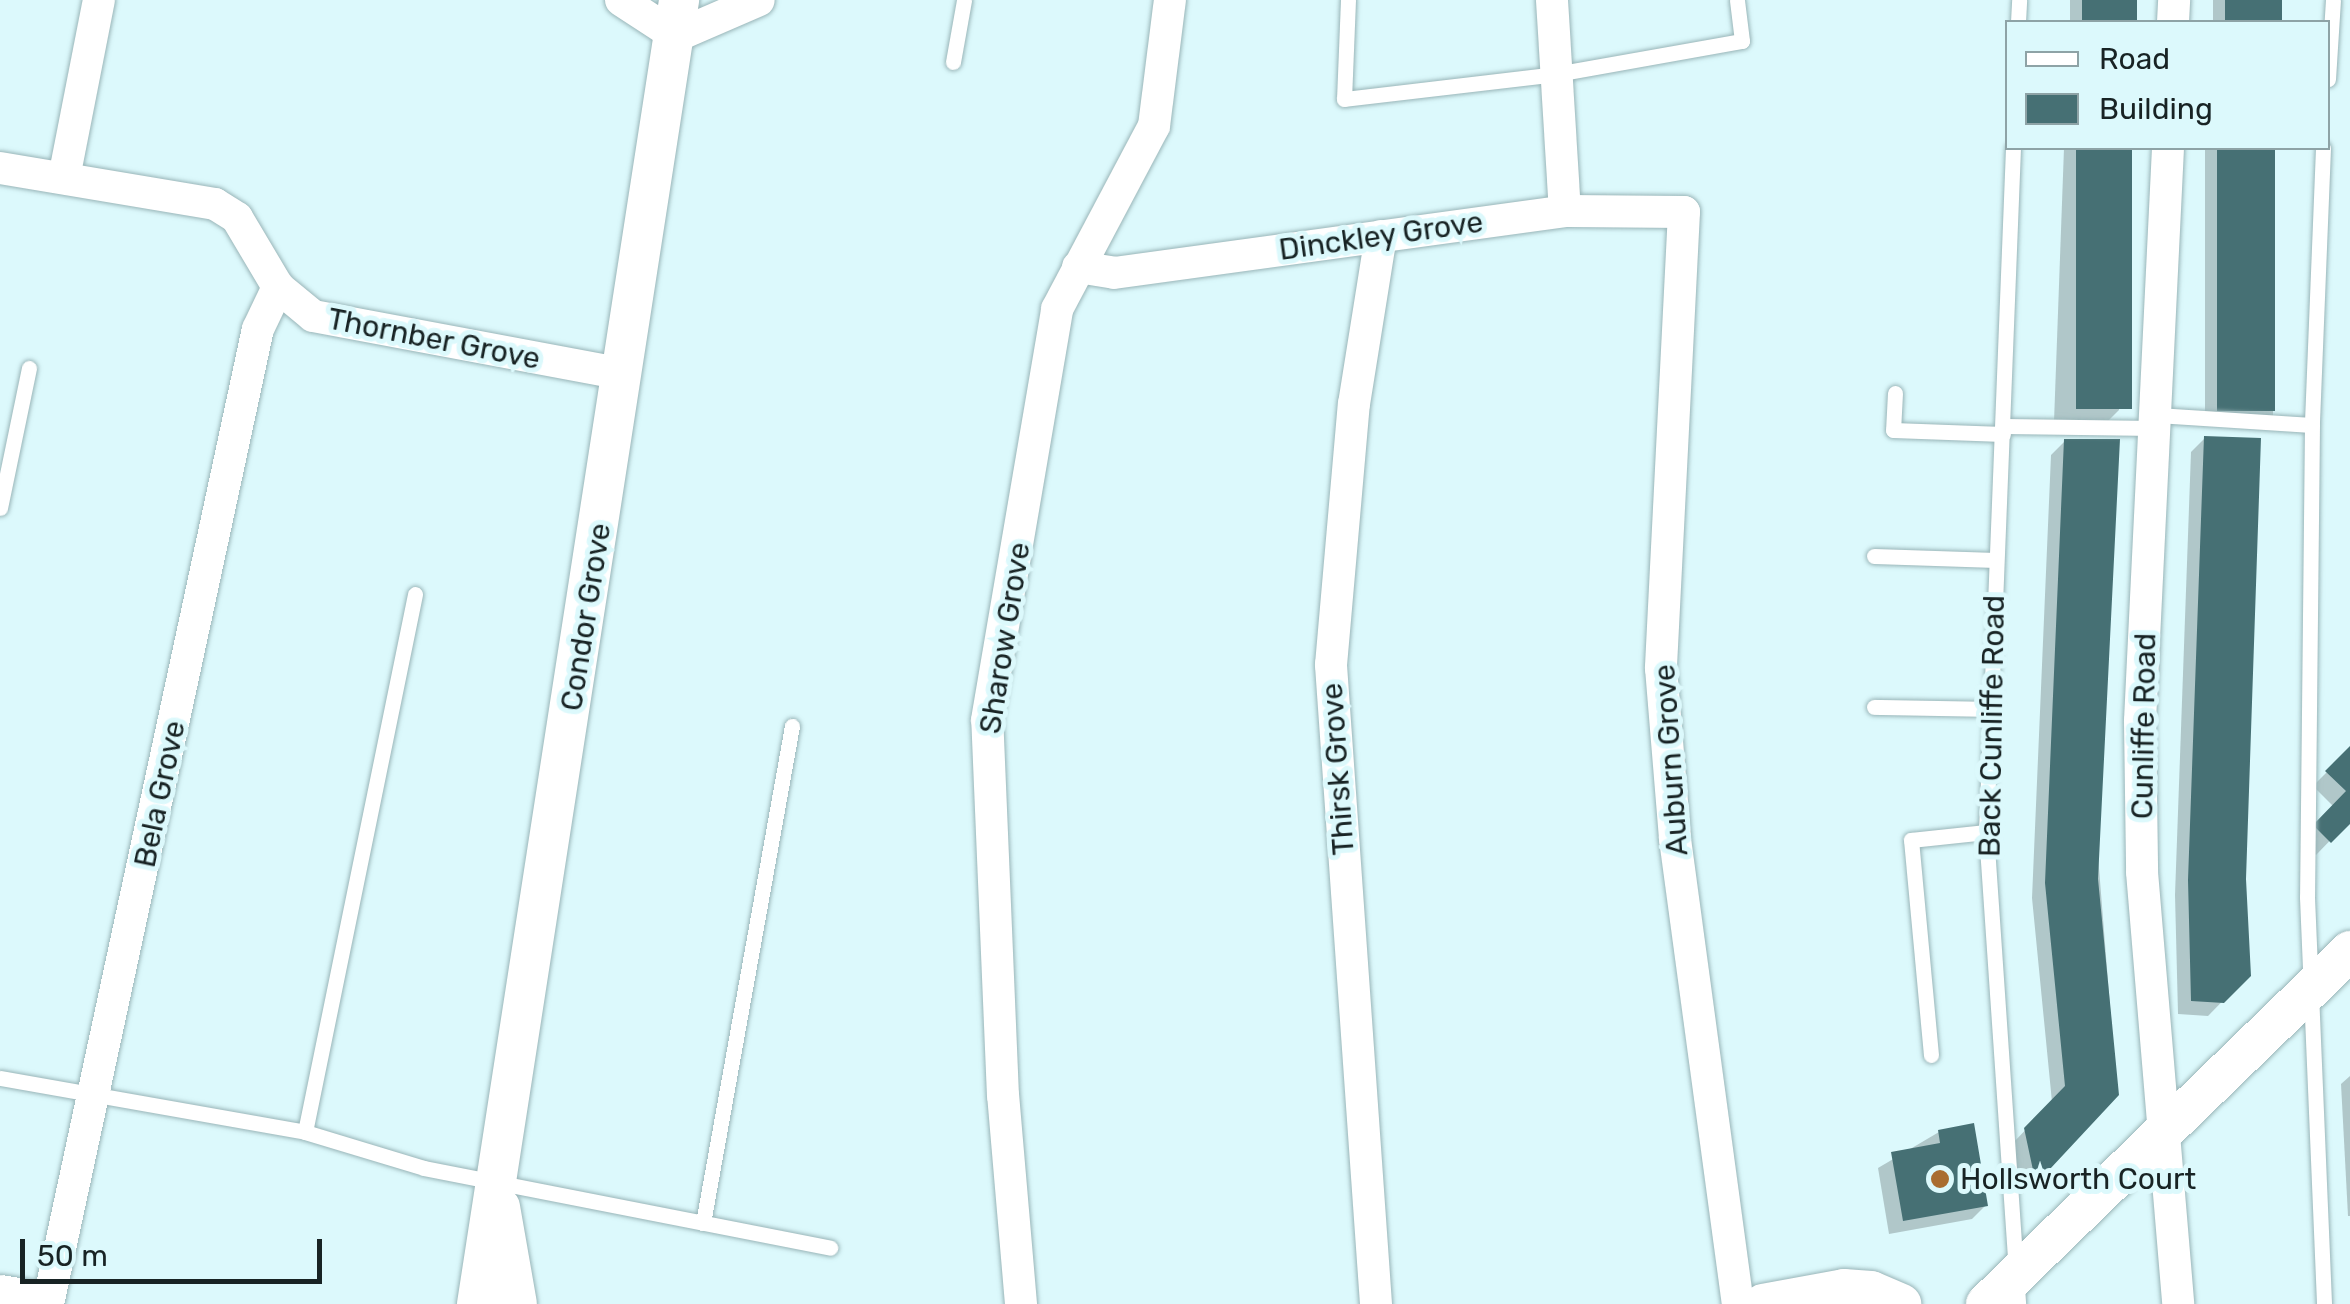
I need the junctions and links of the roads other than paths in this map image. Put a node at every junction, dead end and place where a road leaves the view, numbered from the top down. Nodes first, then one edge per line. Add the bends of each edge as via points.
1 (99, 0) edge
2 (621, 0) edge
3 (759, 0) edge
4 (964, 0) edge
5 (1170, 0) edge
6 (1348, 0) edge
7 (1552, 0) edge
8 (1737, 0) edge
9 (2333, 0) edge
10 (677, 18) edge
11 (2330, 47) edge
12 (953, 62) dead end
13 (1556, 74) junction
14 (2013, 150) edge
15 (2168, 150) edge
16 (2323, 150) edge
17 (0, 168) edge
18 (64, 178) junction
19 (1565, 211) junction
20 (1684, 212) joint
21 (1381, 236) junction
22 (1078, 267) junction
23 (278, 287) junction
24 (29, 368) dead end
25 (624, 374) junction
26 (1895, 393) dead end
27 (2157, 422) junction
28 (2312, 425) junction
29 (2003, 430) junction
30 (0, 508) edge
31 (1874, 556) dead end
32 (1996, 560) junction
33 (415, 594) dead end
34 (1874, 707) dead end
35 (1988, 709) junction
36 (792, 726) dead end
37 (1986, 832) junction
38 (2350, 951) edge
39 (2310, 988) junction
40 (1931, 1055) dead end
41 (0, 1078) edge
42 (95, 1097) junction
43 (2164, 1128) junction
44 (305, 1132) junction
45 (498, 1190) junction
46 (704, 1223) junction
47 (830, 1248) dead end
48 (2016, 1289) edge
49 (0, 1297) edge
50 (40, 1304) edge
51 (48, 1304) edge
52 (477, 1304) edge
53 (517, 1304) edge
54 (1021, 1304) edge
55 (1376, 1304) edge
56 (1738, 1304) edge
57 (1763, 1304) edge
58 (1901, 1304) edge
59 (1986, 1304) edge
60 (2178, 1304) edge
61 (2324, 1304) edge

1 - 18 street
2 - 10 street
3 - 10 street
4 - 12 lane
5 - 22 street, Sharow Grove via 1154,126
6 - 13 lane via 1344,99
7 - 13 street
8 - 13 lane via 1742,41
9 - 11 lane
10 - 25 street, Condor Grove
13 - 19 street
14 - 29 lane, Back Cunliffe Road
15 - 27 street, Cunliffe Road
16 - 28 lane
17 - 18 street, Thornber Grove
18 - 23 street, Thornber Grove via 215,204 237,218
19 - 20 street, Dinckley Grove
19 - 21 street, Dinckley Grove
20 - 56 street, Auburn Grove via 1662,668 1675,839
21 - 22 street, Dinckley Grove via 1114,272
21 - 55 street, Thirsk Grove via 1354,404 1331,665
22 - 54 street, Sharow Grove via 1057,309 987,720 1003,1096
23 - 25 street, Thornber Grove via 313,316
23 - 42 street, Bela Grove via 258,329
24 - 30 lane
25 - 45 street, Condor Grove
26 - 29 lane via 1893,430
27 - 28 lane
27 - 29 lane
27 - 43 street, Cunliffe Road via 2140,721 2142,872
28 - 39 lane
29 - 32 lane, Back Cunliffe Road
31 - 32 lane
32 - 35 lane, Back Cunliffe Road
33 - 44 lane
34 - 35 lane
35 - 37 lane, Back Cunliffe Road
36 - 46 lane
37 - 40 lane via 1911,840
37 - 48 lane, Back Cunliffe Road
38 - 39 street
39 - 43 street
39 - 61 lane
41 - 42 lane
42 - 44 lane
42 - 51 street, Bela Grove
43 - 48 street
43 - 60 street, Cunliffe Road
44 - 45 lane
45 - 46 lane
45 - 52 street, Condor Grove
45 - 53 street, Condor Grove
46 - 47 lane
48 - 59 street
49 - 50 main road
57 - 58 street via 1844,1289 1871,1290

